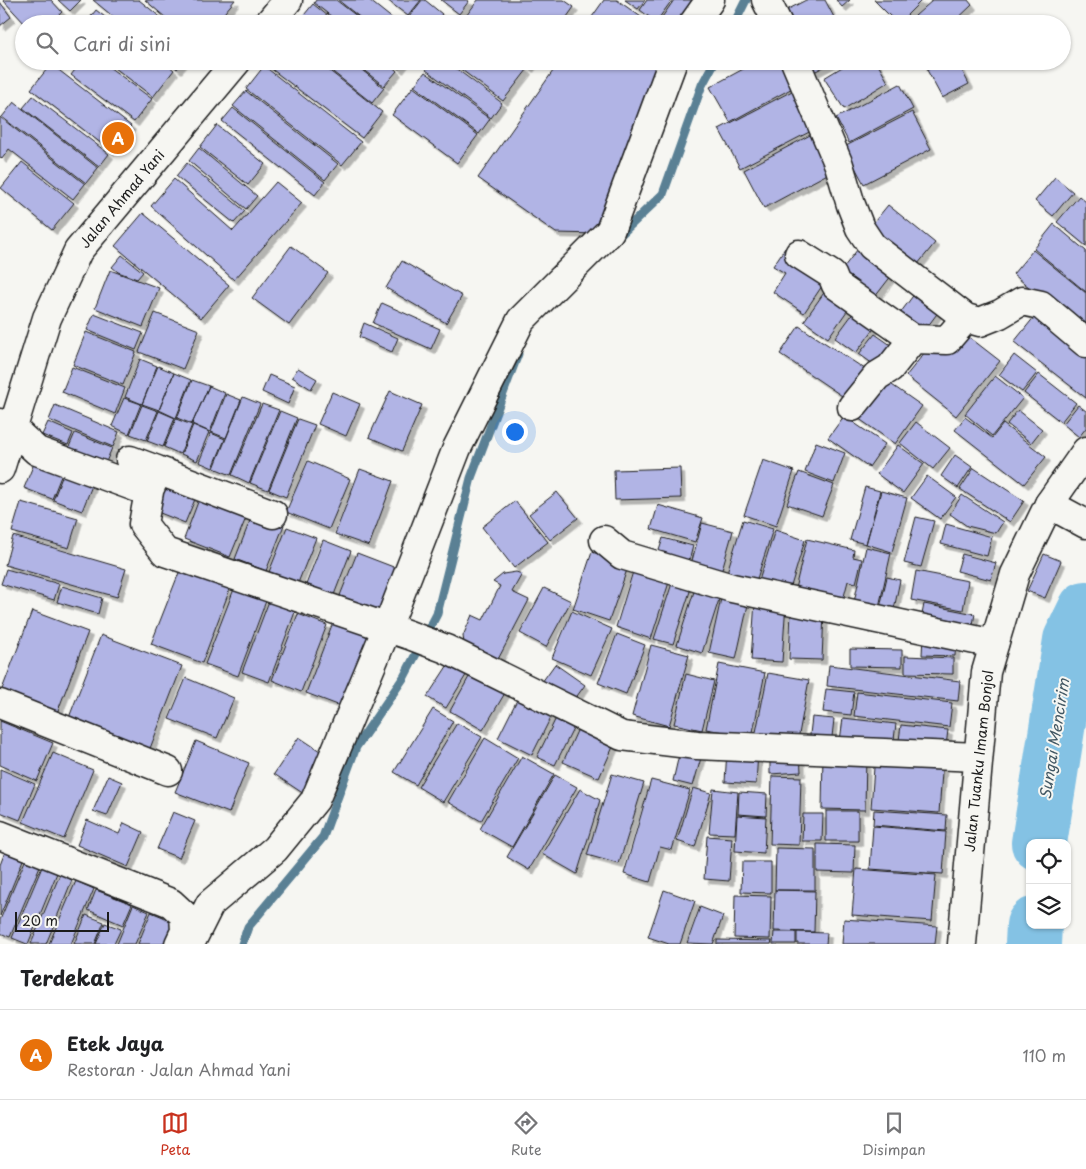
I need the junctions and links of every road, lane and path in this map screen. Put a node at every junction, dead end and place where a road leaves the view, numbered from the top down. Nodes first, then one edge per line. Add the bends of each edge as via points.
1 (288, 0) edge
2 (710, 0) edge
3 (766, 0) edge
4 (276, 15) edge
5 (699, 15) edge
6 (774, 15) edge
7 (229, 70) edge
8 (670, 70) edge
9 (799, 70) edge
10 (799, 254) dead end
11 (966, 318) junction
12 (913, 339) junction
13 (1086, 343) edge
14 (852, 407) dead end
15 (6, 425) edge
16 (1086, 451) edge
17 (130, 460) dead end
18 (0, 468) edge
19 (153, 481) junction
20 (1049, 504) junction
21 (273, 514) dead end
22 (1081, 521) edge
23 (604, 540) dead end
24 (398, 631) junction
25 (994, 644) junction
26 (0, 704) edge
27 (978, 757) junction
28 (168, 771) dead end
29 (0, 835) edge
30 (180, 944) edge
31 (190, 944) edge
32 (962, 944) edge

1 - 4 street
2 - 5 street
3 - 6 street
7 - 15 street, Jalan Ahmad Yani via 78,251 47,318
8 - 24 street via 610,231 520,320 457,448
9 - 11 street via 839,165 860,228 872,246
10 - 12 street via 832,276 836,285
11 - 12 street via 948,340
11 - 13 street via 980,322 1022,301 1041,305
12 - 14 street via 890,368 876,376
15 - 18 street, Jalan Ahmad Yani
15 - 19 street via 37,451
16 - 20 street, Jalan Tuanku Imam Bonjol
17 - 19 street
19 - 21 street
19 - 24 street via 143,524 165,552
20 - 22 street
20 - 25 street, Jalan Tuanku Imam Bonjol via 1015,574
23 - 25 street via 622,555 732,588
24 - 27 street via 446,649 622,736 697,745
24 - 31 street via 315,800 275,849 210,904
25 - 27 street, Jalan Tuanku Imam Bonjol via 986,672
26 - 28 street
27 - 32 street, Jalan Tuanku Imam Bonjol
29 - 30 street via 171,903 184,915 185,931

